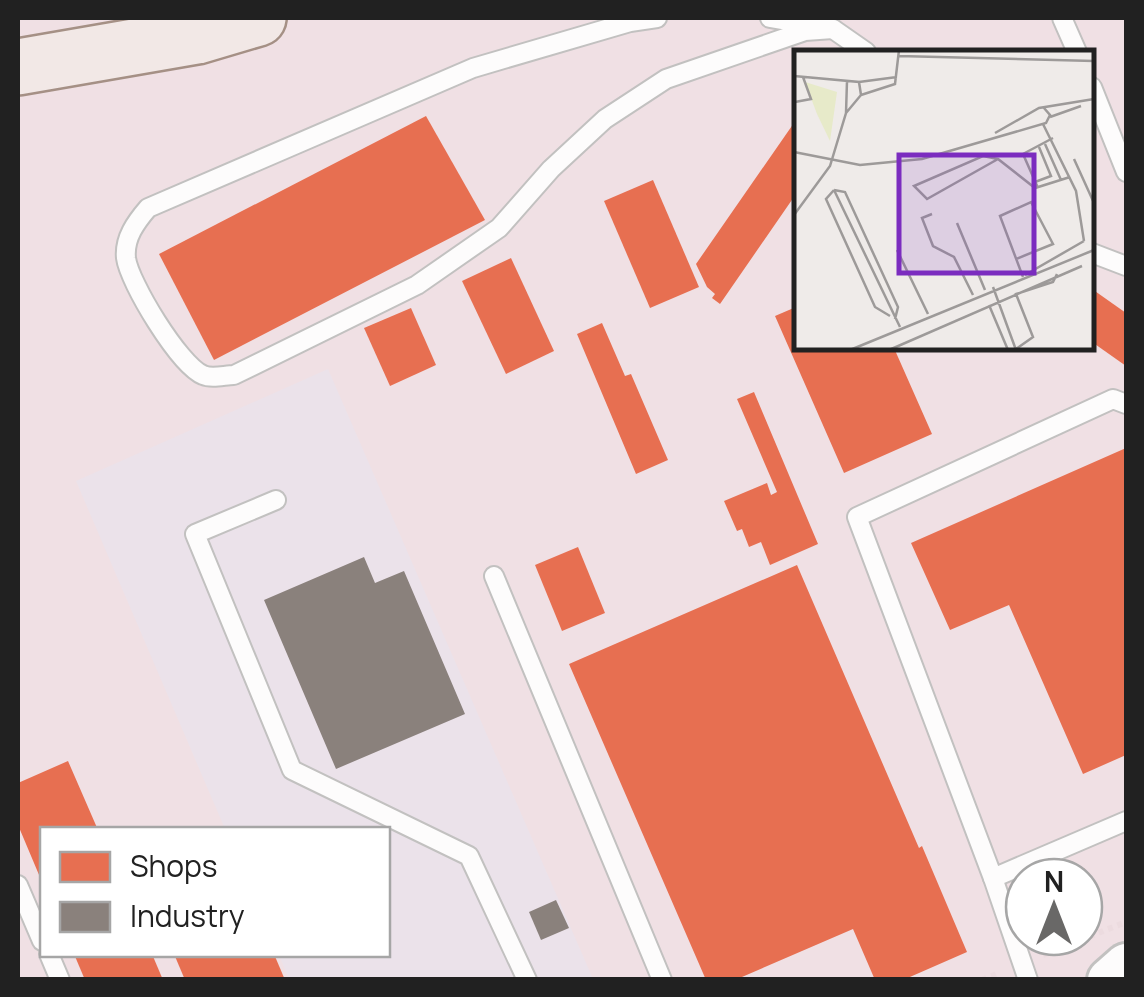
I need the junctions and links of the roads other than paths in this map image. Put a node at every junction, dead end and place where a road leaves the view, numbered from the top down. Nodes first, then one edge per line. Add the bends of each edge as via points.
1 (258, 18) edge
2 (657, 18) edge
3 (770, 18) edge
4 (1062, 18) edge
5 (834, 29) junction
6 (863, 50) edge
7 (1076, 50) edge
8 (18, 67) edge
9 (1094, 93) edge
10 (1126, 172) edge
11 (1094, 253) edge
12 (1126, 266) edge
13 (1126, 404) edge
14 (276, 500) dead end
15 (494, 576) dead end
16 (1126, 822) edge
17 (994, 878) junction
18 (18, 885) edge
19 (40, 935) edge
20 (1126, 964) edge
21 (1026, 972) edge
22 (527, 980) edge
23 (662, 980) edge
24 (1109, 980) edge

1 - 8 main road via 197,36
2 - 5 lane via 473,68 148,208 133,226 126,260 169,346 206,377 234,375 417,284 499,228 550,169 666,79 804,31
3 - 5 lane
4 - 7 lane
5 - 6 lane
9 - 10 lane
11 - 12 lane
13 - 17 lane via 1113,399 857,517
14 - 22 lane via 194,534 292,770 469,856
15 - 23 lane
16 - 17 lane
17 - 21 lane
18 - 19 lane
20 - 24 street

